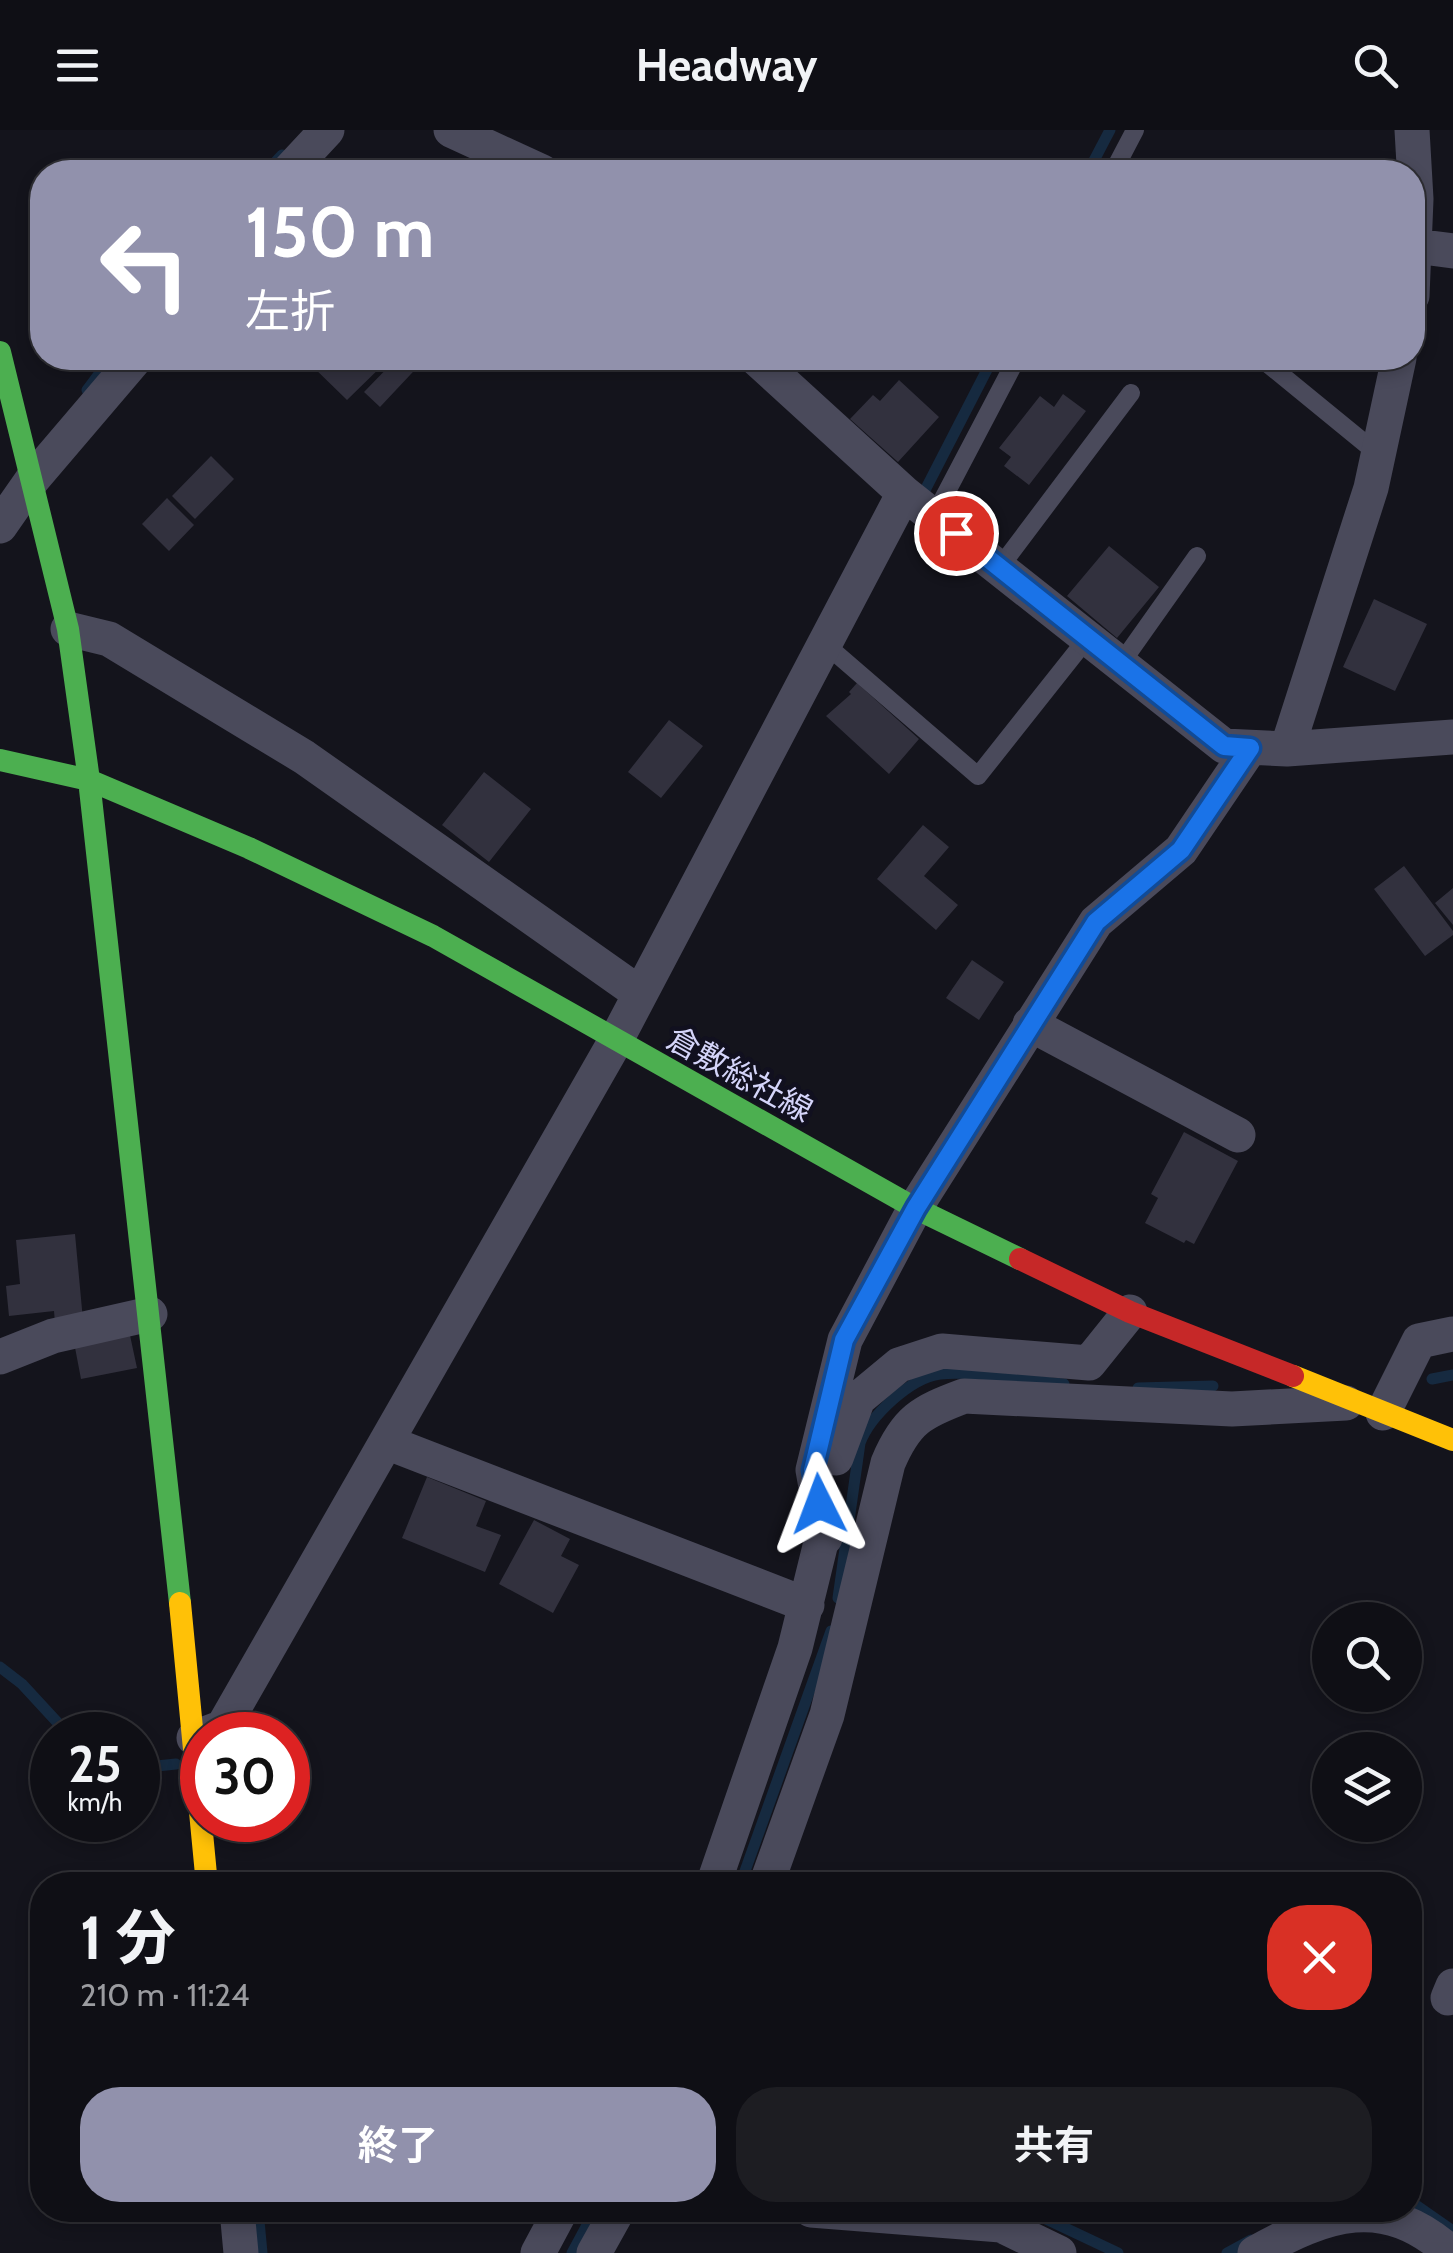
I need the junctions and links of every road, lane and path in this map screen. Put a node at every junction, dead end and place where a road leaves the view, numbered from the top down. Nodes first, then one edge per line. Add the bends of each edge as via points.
1 (327, 130) edge
2 (451, 130) edge
3 (1135, 130) edge
4 (1412, 130) edge
5 (299, 160) edge
6 (516, 160) edge
7 (1119, 160) edge
8 (1413, 160) edge
9 (1425, 247) edge
10 (1453, 251) edge
11 (0, 352) edge
12 (124, 370) edge
13 (769, 370) edge
14 (1011, 370) edge
15 (1275, 370) edge
16 (1396, 370) edge
17 (1131, 392) dead end
18 (1378, 454) junction
19 (29, 469) junction
20 (904, 492) junction
21 (934, 516) junction
22 (0, 526) edge
23 (1196, 556) dead end
24 (1000, 567) junction
25 (68, 628) junction
26 (1089, 636) junction
27 (824, 643) junction
28 (1122, 662) junction
29 (1451, 739) edge
30 (1250, 748) junction
31 (1287, 748) junction
32 (0, 760) edge
33 (90, 780) junction
34 (639, 993) junction
35 (1030, 1024) junction
36 (615, 1042) junction
37 (1238, 1135) dead end
38 (916, 1208) junction
39 (1130, 1312) junction
40 (150, 1314) junction
41 (1453, 1334) edge
42 (0, 1357) edge
43 (1370, 1408) junction
44 (1453, 1440) edge
45 (398, 1446) junction
46 (825, 1538) junction
47 (807, 1605) junction
48 (191, 1712) edge
49 (231, 1712) edge
50 (204, 1842) edge
51 (207, 1872) edge
52 (717, 1872) edge
53 (771, 1872) edge
54 (239, 2222) edge
55 (555, 2222) edge
56 (611, 2222) edge
57 (963, 2222) edge
58 (1321, 2222) edge
59 (1404, 2222) edge
60 (242, 2253) edge
61 (538, 2253) edge
62 (594, 2253) edge
63 (1059, 2253) edge
64 (1255, 2253) edge
65 (1451, 2253) edge

1 - 5 street
2 - 6 street
3 - 7 lane
4 - 8 street
9 - 10 street
11 - 19 main road
12 - 19 street
13 - 20 street
14 - 21 lane
15 - 18 lane
16 - 18 street
17 - 24 lane
18 - 31 street
19 - 22 street
19 - 25 main road
20 - 21 street
20 - 27 street
21 - 24 street
23 - 28 lane
24 - 26 street
25 - 33 main road
25 - 34 street via 109,638 304,758
26 - 27 lane via 978,776
26 - 28 street
27 - 34 street
28 - 30 street via 1224,746
29 - 31 street
30 - 31 street
30 - 35 street via 1181,850 1096,922
32 - 33 main road, 倉敷総社線
33 - 36 main road, 倉敷総社線 via 433,936
33 - 40 main road
34 - 36 street
35 - 37 street
35 - 38 street
36 - 38 main road, 倉敷総社線
36 - 45 street
38 - 39 main road, 倉敷総社線
38 - 46 street via 844,1340 813,1470
39 - 43 main road, 倉敷総社線
39 - 46 street via 1089,1363 942,1351 899,1365 858,1399 837,1450
40 - 42 street via 54,1336
40 - 48 main road
41 - 43 street via 1419,1341
43 - 44 main road, 倉敷総社線
43 - 53 street via 964,1396 929,1408 902,1430 888,1463 827,1715
45 - 47 street
45 - 49 street
46 - 47 street
47 - 52 street
50 - 51 main road
54 - 60 street
55 - 61 street
56 - 62 street
57 - 63 street via 1001,2225
58 - 64 street
59 - 65 street

